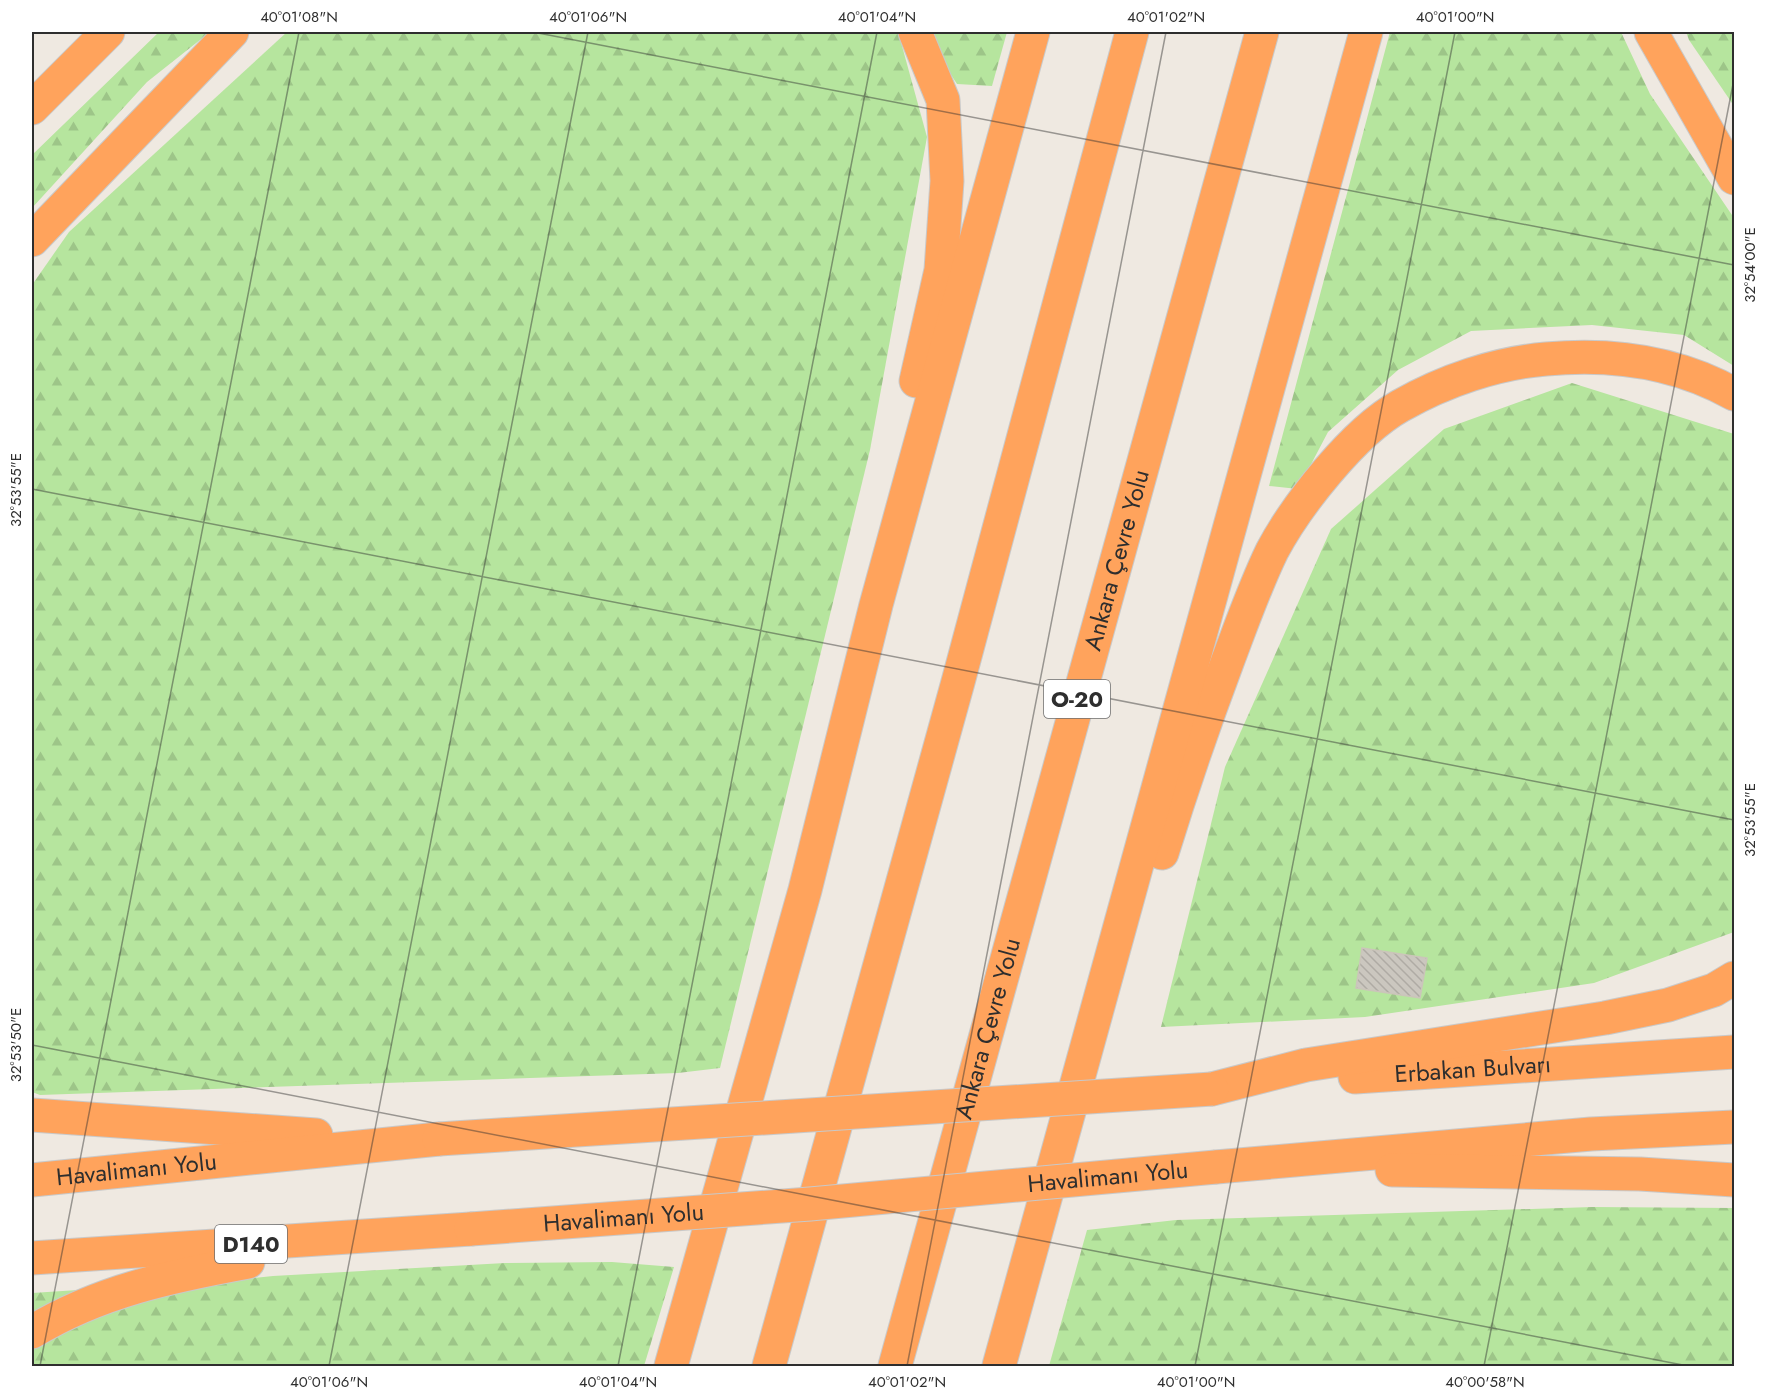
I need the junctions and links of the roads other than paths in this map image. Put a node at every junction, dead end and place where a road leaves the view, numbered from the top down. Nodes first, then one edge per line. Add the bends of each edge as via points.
1 (108, 32) edge
2 (232, 32) edge
3 (915, 32) edge
4 (1034, 32) edge
5 (1132, 32) edge
6 (1262, 32) edge
7 (1366, 32) edge
8 (1651, 32) edge
9 (32, 108) edge
10 (1734, 178) edge
11 (32, 240) edge
12 (1734, 394) edge
13 (805, 890) junction
14 (1734, 978) edge
15 (1734, 1052) edge
16 (1212, 1089) junction
17 (32, 1115) edge
18 (1734, 1127) edge
19 (428, 1140) junction
20 (1216, 1167) junction
21 (32, 1180) edge
22 (1734, 1180) edge
23 (385, 1236) junction
24 (32, 1258) edge
25 (698, 1270) junction
26 (1011, 1323) junction
27 (32, 1332) edge
28 (663, 1366) edge
29 (671, 1366) edge
30 (769, 1366) edge
31 (895, 1366) edge
32 (999, 1366) edge

1 - 9 highway
2 - 11 highway
3 - 13 highway via 943,100 947,181 941,270
4 - 13 highway via 876,605
5 - 30 highway
6 - 31 highway, Ankara Çevre Yolu / O-20
7 - 26 highway
8 - 10 highway
12 - 26 highway via 1696,375 1658,364 1613,357 1532,360 1485,370 1398,406 1324,476 1273,550 1200,734
13 - 25 highway
14 - 16 highway via 1714,990 1677,1002 1605,1018 1306,1065
15 - 16 highway, Erbakan Bulvarı via 1493,1066
16 - 19 highway, Havalimanı Yolu, bridge
17 - 19 highway via 206,1129
18 - 20 highway via 1591,1134
19 - 21 highway, Havalimanı Yolu
20 - 22 highway via 1640,1174
20 - 23 highway, Havalimanı Yolu / D140, bridge via 810,1204
23 - 24 highway, Havalimanı Yolu / D140
23 - 27 highway via 166,1277 100,1298
25 - 28 highway
25 - 29 highway
26 - 32 highway

